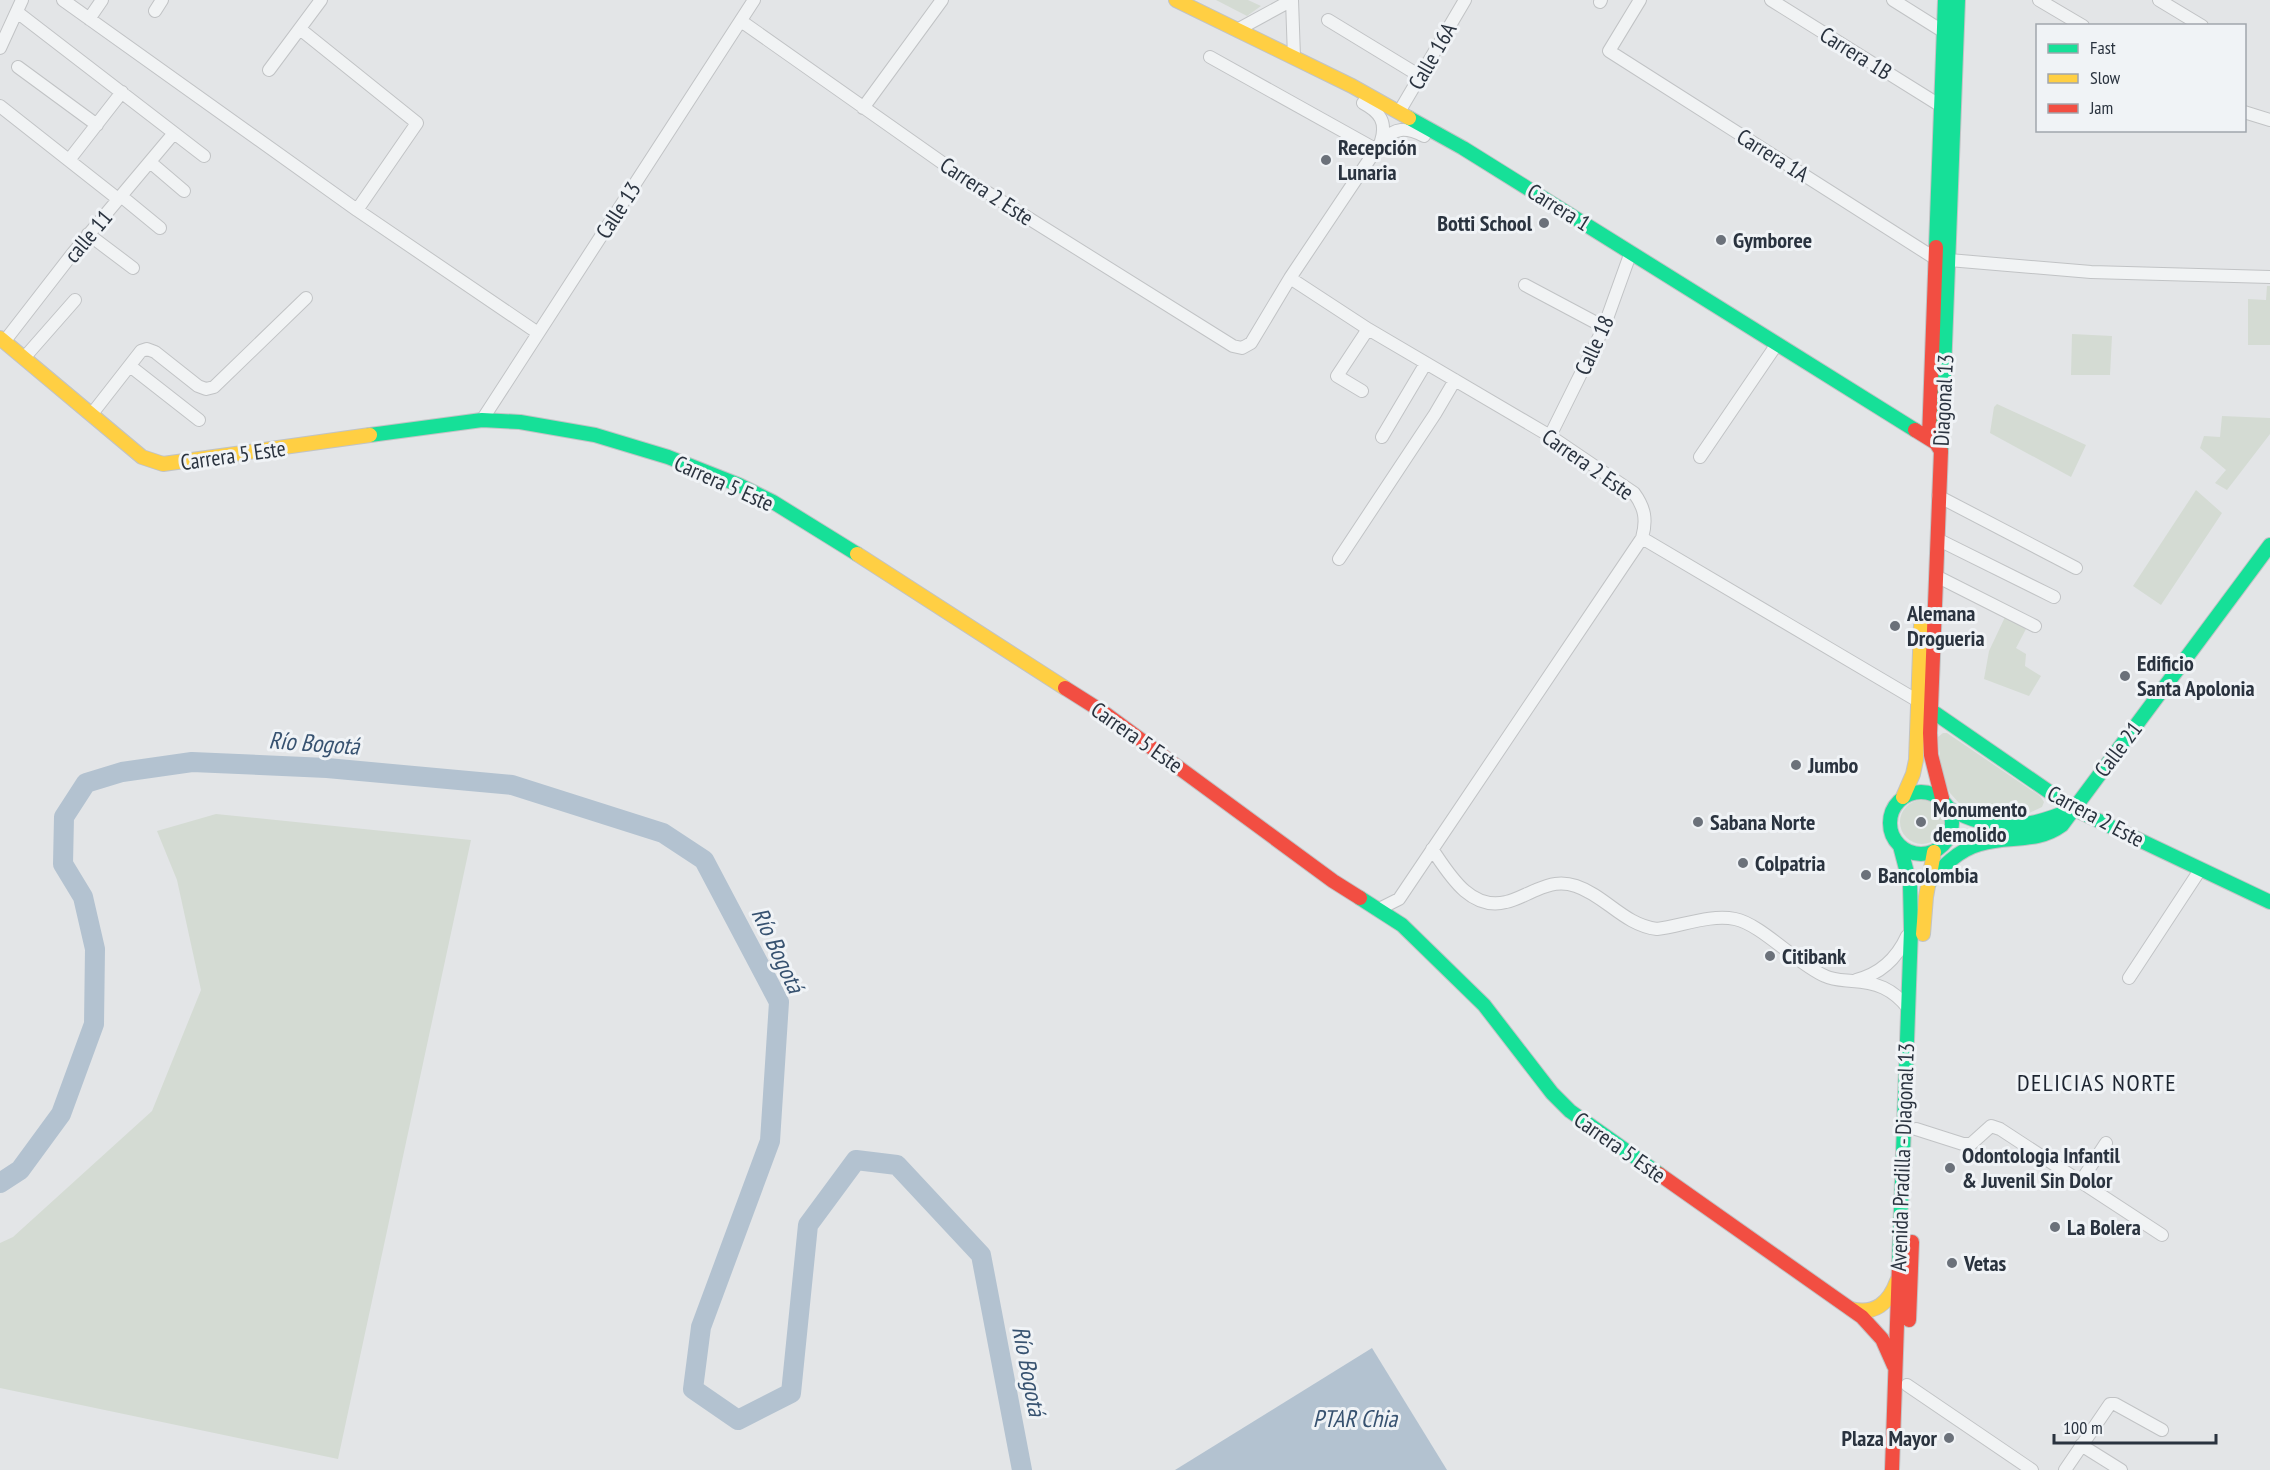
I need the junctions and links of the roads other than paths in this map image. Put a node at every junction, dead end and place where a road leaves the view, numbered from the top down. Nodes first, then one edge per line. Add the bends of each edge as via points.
1 (63, 0) edge
2 (102, 0) edge
3 (162, 0) edge
4 (321, 0) edge
5 (754, 0) edge
6 (942, 0) edge
7 (1176, 0) edge
8 (1292, 0) edge
9 (1640, 0) edge
10 (1771, 0) edge
11 (1893, 0) edge
12 (2039, 0) edge
13 (2160, 0) edge
14 (1463, 1) edge
15 (1946, 1) edge
16 (19, 6) edge
17 (155, 11) dead end
18 (90, 19) junction
19 (1328, 20) dead end
20 (741, 21) junction
21 (2080, 24) edge
22 (2199, 24) edge
23 (300, 29) junction
24 (1237, 30) junction
25 (1944, 32) junction
26 (0, 48) edge
27 (1210, 57) dead end
28 (1294, 57) junction
29 (18, 67) dead end
30 (269, 70) dead end
31 (1420, 76) junction
32 (1353, 86) junction
33 (122, 92) junction
34 (0, 106) edge
35 (1941, 106) junction
36 (863, 108) junction
37 (1399, 112) junction
38 (2246, 113) edge
39 (2270, 120) edge
40 (97, 125) junction
41 (174, 133) junction
42 (1379, 146) junction
43 (1463, 148) junction
44 (204, 156) dead end
45 (69, 160) junction
46 (150, 162) junction
47 (184, 191) dead end
48 (120, 198) junction
49 (357, 210) junction
50 (160, 228) dead end
51 (88, 234) junction
52 (1631, 252) junction
53 (1942, 259) junction
54 (133, 268) dead end
55 (2270, 277) edge
56 (1290, 278) junction
57 (1525, 285) dead end
58 (306, 298) dead end
59 (75, 300) dead end
60 (1604, 327) junction
61 (1368, 329) junction
62 (538, 333) junction
63 (2, 340) edge
64 (1778, 344) junction
65 (24, 358) junction
66 (1426, 363) junction
67 (130, 366) junction
68 (1455, 380) junction
69 (1362, 391) dead end
70 (92, 415) junction
71 (199, 420) dead end
72 (482, 420) junction
73 (1550, 436) junction
74 (1382, 437) dead end
75 (1929, 438) junction
76 (1941, 451) junction
77 (1700, 457) dead end
78 (1938, 496) junction
79 (1642, 538) junction
80 (1937, 538) junction
81 (2270, 545) edge
82 (1339, 559) dead end
83 (2076, 568) dead end
84 (1936, 576) junction
85 (2054, 597) dead end
86 (2035, 626) dead end
87 (1918, 701) junction
88 (1932, 711) junction
89 (2038, 784) junction
90 (1903, 797) junction
91 (1946, 804) junction
92 (2074, 809) junction
93 (2029, 824) junction
94 (1900, 846) junction
95 (1432, 849) junction
96 (1934, 852) junction
97 (2200, 870) junction
98 (1928, 884) junction
99 (1399, 899) junction
100 (2270, 902) edge
101 (1377, 910) junction
102 (1402, 925) junction
103 (1911, 929) junction
104 (2129, 978) dead end
105 (1852, 981) junction
106 (1908, 1008) junction
107 (1916, 1129) junction
108 (2106, 1143) dead end
109 (2081, 1181) junction
110 (2162, 1235) dead end
111 (1897, 1281) junction
112 (1849, 1308) junction
113 (1895, 1370) junction
114 (1907, 1385) junction
115 (2162, 1430) dead end
116 (2081, 1445) junction
117 (1892, 1470) edge
118 (1904, 1470) edge
119 (2032, 1470) edge
120 (2065, 1470) edge
121 (2121, 1470) edge

1 - 18 street
2 - 18 street
3 - 17 street
4 - 23 street
5 - 20 street, Calle 13
6 - 36 street
7 - 24 main road, Carrera 1
8 - 24 street
8 - 28 street
9 - 53 street, Carrera 1A via 1609,51
10 - 35 street, Carrera 1B
11 - 25 street
12 - 21 street
13 - 22 street
14 - 31 street, Calle 16A
15 - 25 main road, Diagonal 13
15 - 53 main road, Diagonal 13
16 - 26 street
16 - 33 street
18 - 49 street
19 - 31 street
20 - 36 street, Carrera 2 Este
20 - 62 street, Calle 13
23 - 30 street
23 - 49 street via 417,123
24 - 28 main road, Carrera 1
25 - 35 main road, Diagonal 13
27 - 42 street
28 - 32 main road, Carrera 1
29 - 40 street
31 - 37 street, Calle 16A
32 - 37 main road, Carrera 1
32 - 42 street via 1361,102 1374,108 1382,118 1384,130
33 - 40 street
33 - 41 street
34 - 45 street
35 - 53 main road, Diagonal 13
36 - 56 street, Carrera 2 Este via 971,182 1233,346 1242,348 1251,343
37 - 43 main road, Carrera 1
38 - 39 street
40 - 45 street
41 - 44 street
41 - 46 street, calle 11
42 - 43 street via 1389,134 1405,129 1440,145
42 - 56 street
43 - 52 main road, Carrera 1
45 - 48 street
46 - 47 street
46 - 48 street, calle 11
48 - 50 street
48 - 51 street, calle 11
49 - 62 street
51 - 54 street
51 - 63 street, calle 11
52 - 60 street, Calle 18
52 - 64 main road, Carrera 1
53 - 55 street, Carrera 1A via 2091,272
53 - 75 main road, Diagonal 13
53 - 76 main road, Diagonal 13
56 - 61 street, Carrera 2 Este
57 - 60 street
58 - 67 street via 214,387 198,386 147,349
59 - 65 street
60 - 73 street, Calle 18
61 - 66 street, Carrera 2 Este
61 - 69 street via 1337,376
62 - 72 street, Calle 13
63 - 65 main road, Carrera 5 Este
64 - 75 main road, Carrera 1
64 - 77 street
65 - 70 main road, Carrera 5 Este
66 - 68 street, Carrera 2 Este
66 - 74 street
67 - 70 street
67 - 71 street
68 - 73 street, Carrera 2 Este
68 - 82 street
70 - 72 main road, Carrera 5 Este via 142,457 163,464
72 - 101 main road, Carrera 5 Este via 512,421 610,439 712,474 772,502 1103,712
73 - 79 street, Carrera 2 Este via 1634,493 1645,516
75 - 76 main road, Carrera 1
75 - 87 main road, Diagonal 13
76 - 78 main road, Diagonal 13
78 - 80 main road, Diagonal 13
78 - 83 street
79 - 87 street
79 - 95 street
80 - 84 main road, Diagonal 13
80 - 85 street
81 - 92 main road, Calle 21
84 - 86 street
84 - 88 main road, Diagonal 13
87 - 90 main road, Diagonal 13 via 1916,760
88 - 89 main road, Carrera 2 Este
88 - 91 main road, Diagonal 13 via 1931,755
89 - 92 main road, Carrera 2 Este
89 - 93 main road via 2043,790 2045,807
90 - 91 main road via 1929,792
90 - 94 main road via 1890,821 1892,835
91 - 93 main road via 1964,818 1988,825
91 - 96 main road via 1953,821 1951,834
92 - 93 main road
92 - 97 main road, Carrera 2 Este
92 - 98 main road, Calle 21 via 2062,825 2045,837 1986,842 1965,850 1944,865
94 - 96 main road via 1913,853
94 - 103 main road, Avenida Pradilla - Diagonal 13 via 1910,885
95 - 99 street
95 - 105 street via 1460,888 1480,900 1498,904 1559,883 1579,886 1629,920 1648,928 1734,919 1753,927 1822,975
96 - 98 main road, Avenida Pradilla - Diagonal 13
97 - 100 main road, Carrera 2 Este
97 - 104 street
98 - 107 main road, Avenida Pradilla - Diagonal 13
99 - 101 street
99 - 102 street
101 - 102 main road, Carrera 5 Este
102 - 112 main road, Carrera 5 Este via 1489,1010 1558,1101
103 - 105 street via 1892,960 1879,971
103 - 106 main road, Avenida Pradilla - Diagonal 13
105 - 106 street via 1892,991
106 - 111 main road, Avenida Pradilla - Diagonal 13
107 - 109 street via 1971,1144 1991,1126
107 - 114 main road, Avenida Pradilla - Diagonal 13
108 - 109 street
109 - 110 street
111 - 112 main road via 1893,1294 1873,1311
111 - 113 main road, Avenida Pradilla - Diagonal 13
112 - 113 main road, Carrera 5 Este via 1884,1340
113 - 117 main road, Avenida Pradilla - Diagonal 13
114 - 118 main road, Avenida Pradilla - Diagonal 13
114 - 119 street
115 - 116 street via 2110,1404
116 - 120 street
116 - 121 street

